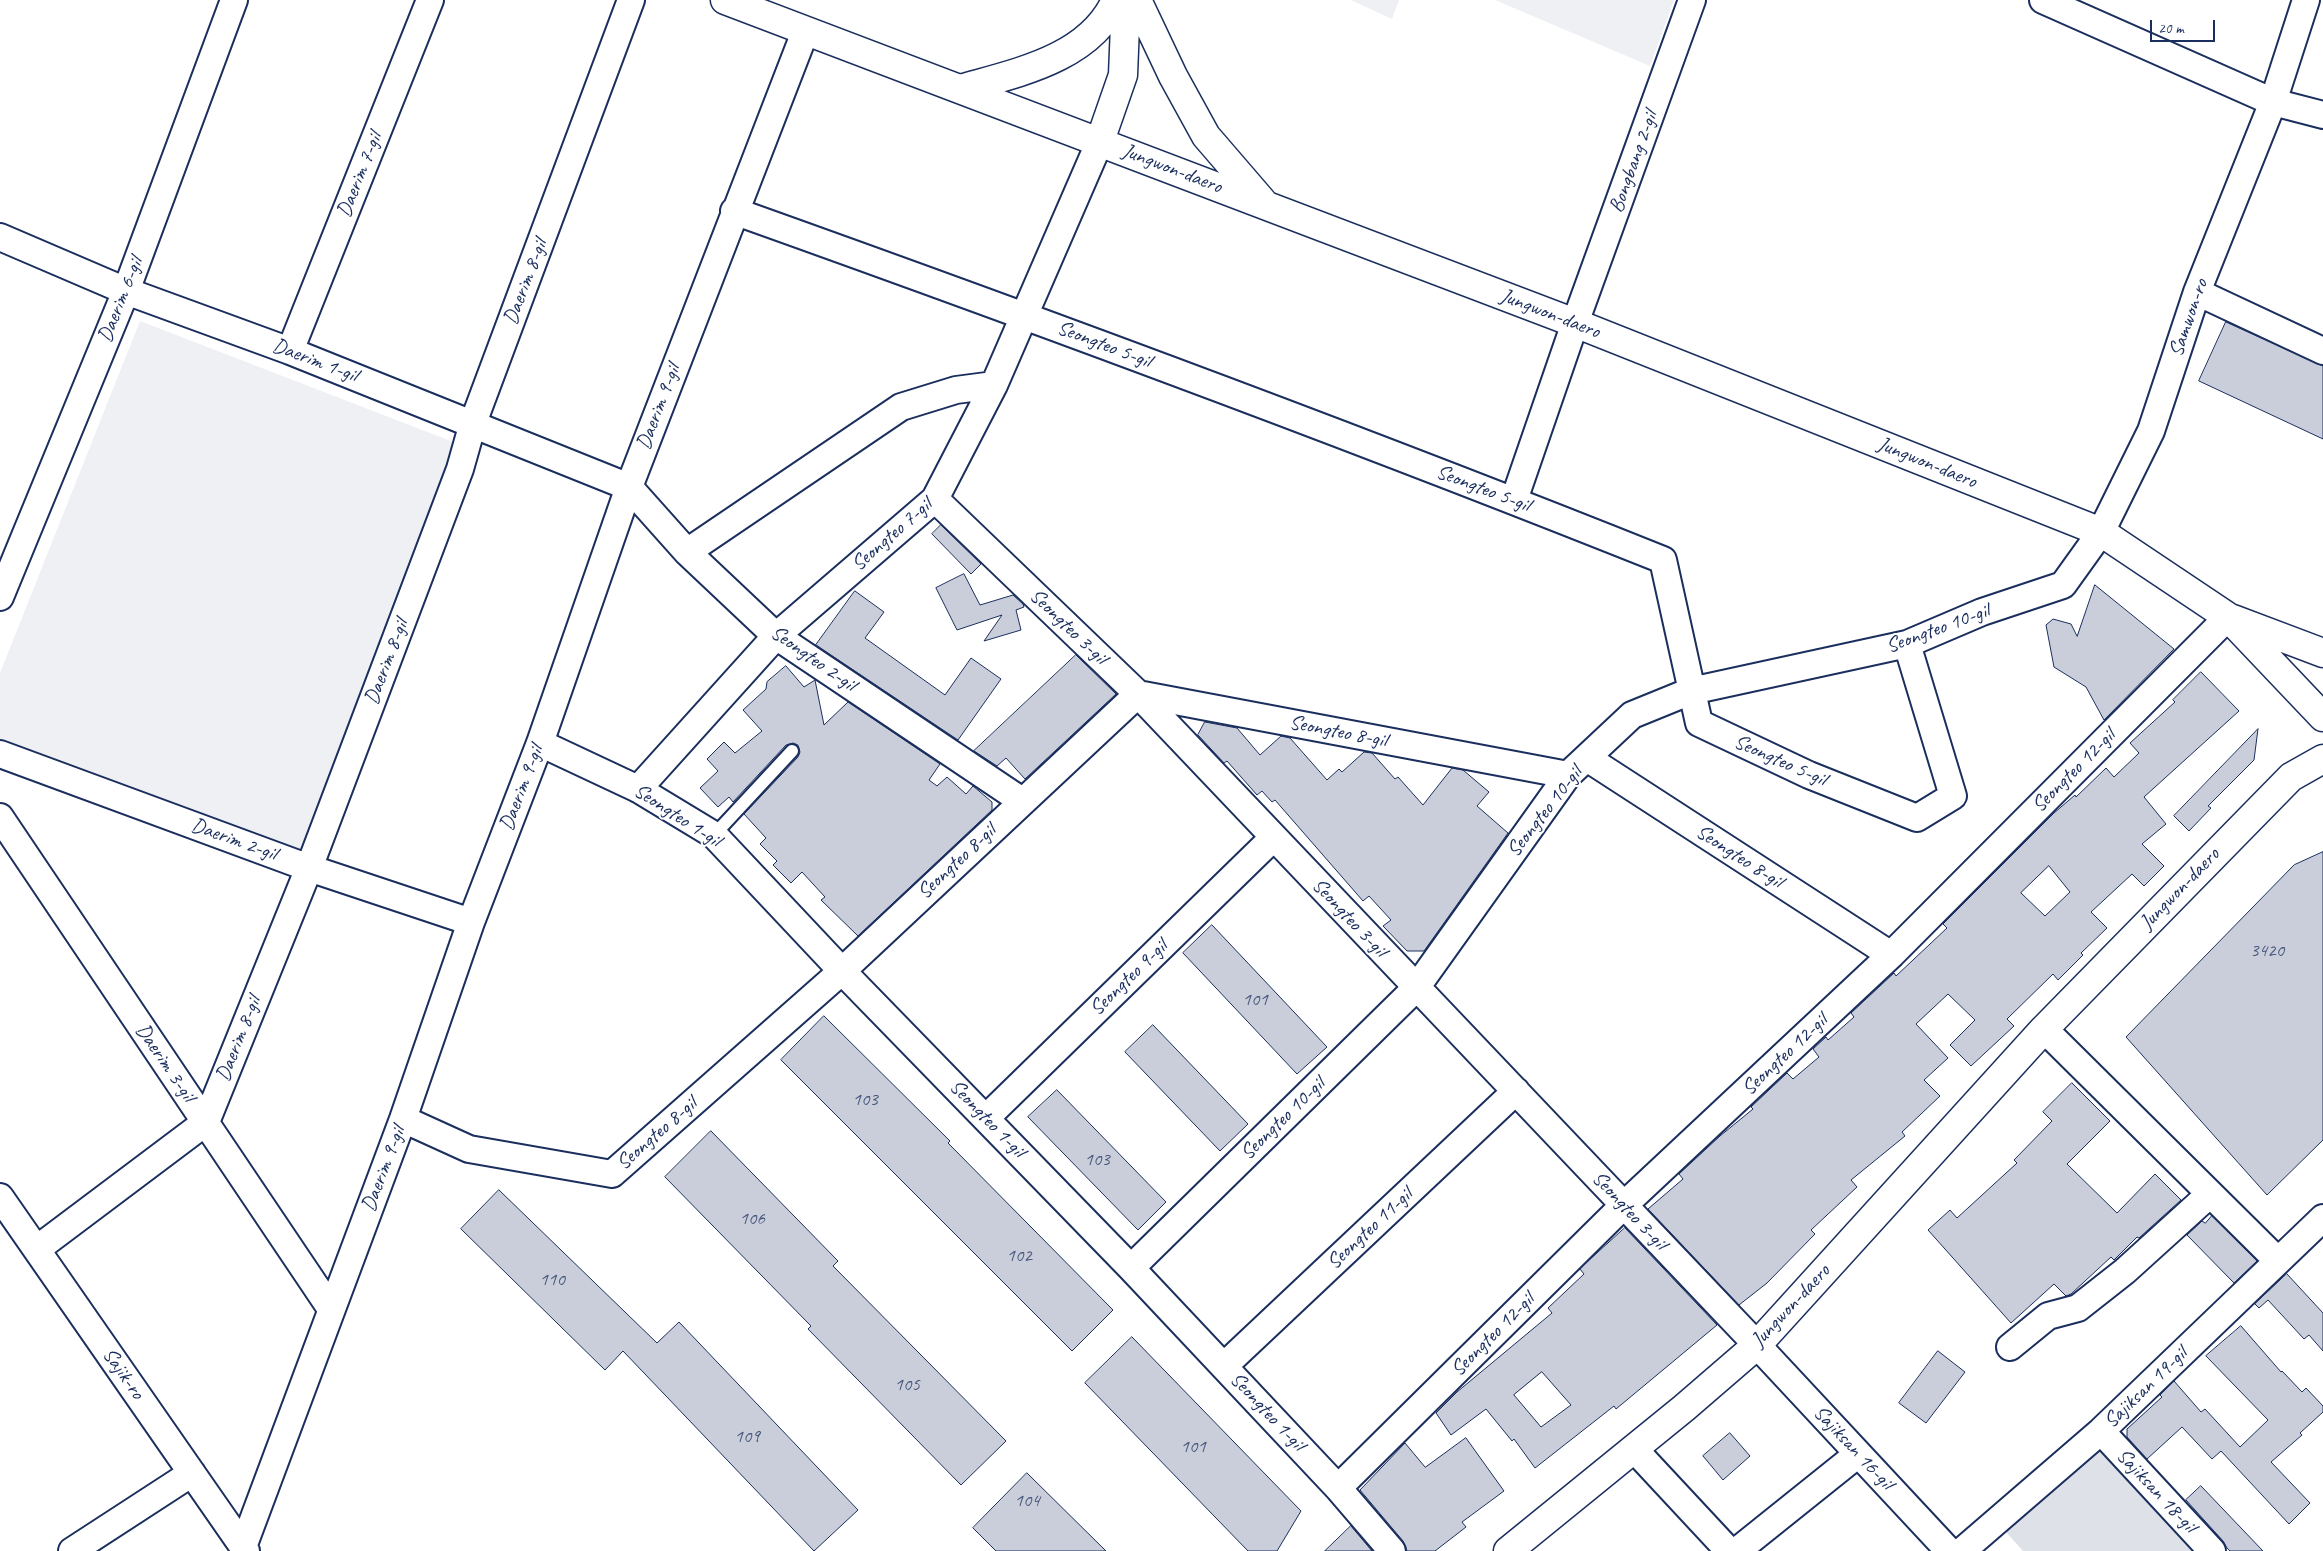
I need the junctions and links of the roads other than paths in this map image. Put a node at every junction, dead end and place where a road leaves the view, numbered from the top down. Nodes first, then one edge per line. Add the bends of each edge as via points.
1 (234, 0) edge
2 (430, 0) edge
3 (631, 0) edge
4 (725, 0) edge
5 (1116, 0) edge
6 (1126, 0) edge
7 (1136, 0) edge
8 (1692, 0) edge
9 (2043, 0) edge
10 (2306, 0) edge
11 (805, 32) junction
12 (960, 89) junction
13 (2273, 102) junction
14 (2323, 116) edge
15 (1100, 141) junction
16 (1265, 204) junction
17 (734, 211) junction
18 (0, 238) edge
19 (126, 291) junction
20 (2197, 292) junction
21 (1025, 315) junction
22 (1575, 323) junction
23 (290, 351) junction
24 (2323, 351) edge
25 (994, 385) junction
26 (473, 423) junction
27 (628, 487) junction
28 (935, 499) junction
29 (1514, 500) junction
30 (2101, 532) junction
31 (687, 552) junction
32 (0, 597) edge
33 (2228, 617) junction
34 (776, 636) junction
35 (1907, 644) junction
36 (2323, 652) edge
37 (1691, 691) junction
38 (1138, 694) junction
39 (2323, 716) edge
40 (540, 743) junction
41 (792, 751) dead end
42 (0, 754) edge
43 (1587, 758) junction
44 (2323, 759) edge
45 (1568, 776) junction
46 (638, 789) junction
47 (1022, 801) junction
48 (0, 817) edge
49 (714, 835) junction
50 (1273, 838) junction
51 (309, 868) junction
52 (471, 922) junction
53 (1892, 955) junction
54 (842, 971) junction
55 (1416, 988) junction
56 (2044, 1029) junction
57 (1516, 1091) junction
58 (986, 1118) junction
59 (403, 1119) junction
60 (206, 1122) junction
61 (2210, 1194) junction
62 (0, 1196) edge
63 (1624, 1205) junction
64 (2323, 1218) edge
65 (37, 1249) junction
66 (2278, 1262) junction
67 (1131, 1268) junction
68 (331, 1309) junction
69 (1757, 1345) junction
70 (2010, 1346) dead end
71 (1224, 1366) junction
72 (2101, 1431) junction
73 (1634, 1449) junction
74 (1858, 1454) junction
75 (192, 1473) junction
76 (1338, 1488) junction
77 (244, 1549) edge
78 (72, 1551) edge
79 (1392, 1551) edge
80 (1508, 1551) edge
81 (1729, 1551) edge
82 (1737, 1551) edge
83 (1949, 1551) edge
84 (1962, 1551) edge
85 (2212, 1551) edge

1 - 19 street, Daerim 6-gil
2 - 23 street, Daerim 7-gil
3 - 26 street, Daerim 8-gil
4 - 11 street, Jungwon-daero
5 - 12 street via 1111,11 1085,40 1048,62
6 - 15 street via 1123,75
7 - 16 street via 1206,136
8 - 22 street, Bongbang 2-gil
9 - 13 street
10 - 13 street, Samwon-ro
11 - 12 street, Jungwon-daero
11 - 17 street, Daerim 9-gil
12 - 15 street, Jungwon-daero
13 - 14 street
13 - 20 street, Samwon-ro
15 - 16 street, Jungwon-daero
15 - 21 street, Seongteo 7-gil
16 - 22 street, Jungwon-daero
17 - 21 street, Seongteo 5-gil
17 - 27 street, Daerim 9-gil
18 - 19 street, Daerim 1-gil
19 - 23 street, Daerim 1-gil
19 - 32 street, Daerim 6-gil
20 - 24 street
20 - 30 street, Samwon-ro via 2151,432
21 - 25 street, Seongteo 7-gil
21 - 29 street, Seongteo 5-gil
22 - 29 street, Bongbang 2-gil
22 - 30 street, Jungwon-daero
23 - 26 street, Daerim 1-gil
25 - 28 street, Seongteo 7-gil
25 - 31 street via 956,390 901,407
26 - 27 street, Daerim 1-gil
26 - 51 street, Daerim 8-gil via 460,469
27 - 31 street, Seongteo 2-gil
27 - 40 street, Daerim 9-gil
28 - 34 street, Seongteo 7-gil
28 - 38 street, Seongteo 3-gil
29 - 37 street, Seongteo 5-gil via 1663,560
30 - 33 street, Jungwon-daero
30 - 35 street, Seongteo 10-gil via 2063,584 1982,612
31 - 34 street, Seongteo 2-gil
33 - 36 street
33 - 39 street, Jungwon-daero
33 - 53 street, Seongteo 12-gil
34 - 46 street, Seongteo 7-gil
34 - 47 street, Seongteo 2-gil
35 - 37 street, Seongteo 10-gil
35 - 37 street, Seongteo 5-gil via 1953,796 1917,818 1809,775 1699,723
37 - 43 street, Seongteo 10-gil via 1632,715
38 - 45 street, Seongteo 8-gil
38 - 47 street, Seongteo 8-gil
38 - 50 street, Seongteo 3-gil
40 - 46 street, Seongteo 1-gil
40 - 52 street, Daerim 9-gil
41 - 49 lane
42 - 51 street, Daerim 2-gil
43 - 45 street, Seongteo 10-gil
43 - 53 street, Seongteo 8-gil
44 - 56 street, Jungwon-daero via 2291,777
45 - 55 street, Seongteo 10-gil
46 - 49 street, Seongteo 1-gil
47 - 54 street, Seongteo 8-gil
48 - 60 street, Daerim 3-gil
49 - 54 street, Seongteo 1-gil
50 - 55 street, Seongteo 3-gil
50 - 58 street, Seongteo 9-gil
51 - 52 street, Daerim 2-gil
51 - 60 street, Daerim 8-gil
52 - 59 street, Daerim 9-gil
53 - 63 street, Seongteo 12-gil
54 - 58 street, Seongteo 1-gil
54 - 59 street, Seongteo 8-gil via 612,1174 469,1149
55 - 57 street, Seongteo 3-gil
55 - 67 street, Seongteo 10-gil
56 - 61 street
56 - 69 street, Jungwon-daero
57 - 63 street, Seongteo 3-gil
57 - 71 street, Seongteo 11-gil
58 - 67 street, Seongteo 1-gil
59 - 68 street, Daerim 9-gil
60 - 65 street
60 - 68 street, Daerim 3-gil
61 - 66 street
61 - 70 street via 2125,1271 2078,1308 2048,1316
62 - 65 street, Sajik-ro
63 - 69 street, Seongteo 3-gil
63 - 76 street, Seongteo 12-gil
64 - 66 street, Sajiksan 19-gil
65 - 75 street, Sajik-ro
66 - 72 street, Sajiksan 19-gil
67 - 71 street, Seongteo 1-gil
68 - 77 street, Daerim 9-gil
69 - 73 street, Jungwon-daero
69 - 74 street, Sajiksan 16-gil
71 - 76 street, Seongteo 1-gil
72 - 84 street, Sajiksan 19-gil
72 - 85 street, Sajiksan 18-gil
73 - 80 street, Jungwon-daero
73 - 81 street
74 - 82 street
74 - 83 street, Sajiksan 16-gil
75 - 77 street, Sajik-ro
75 - 78 street
76 - 79 street, Seongteo 1-gil

